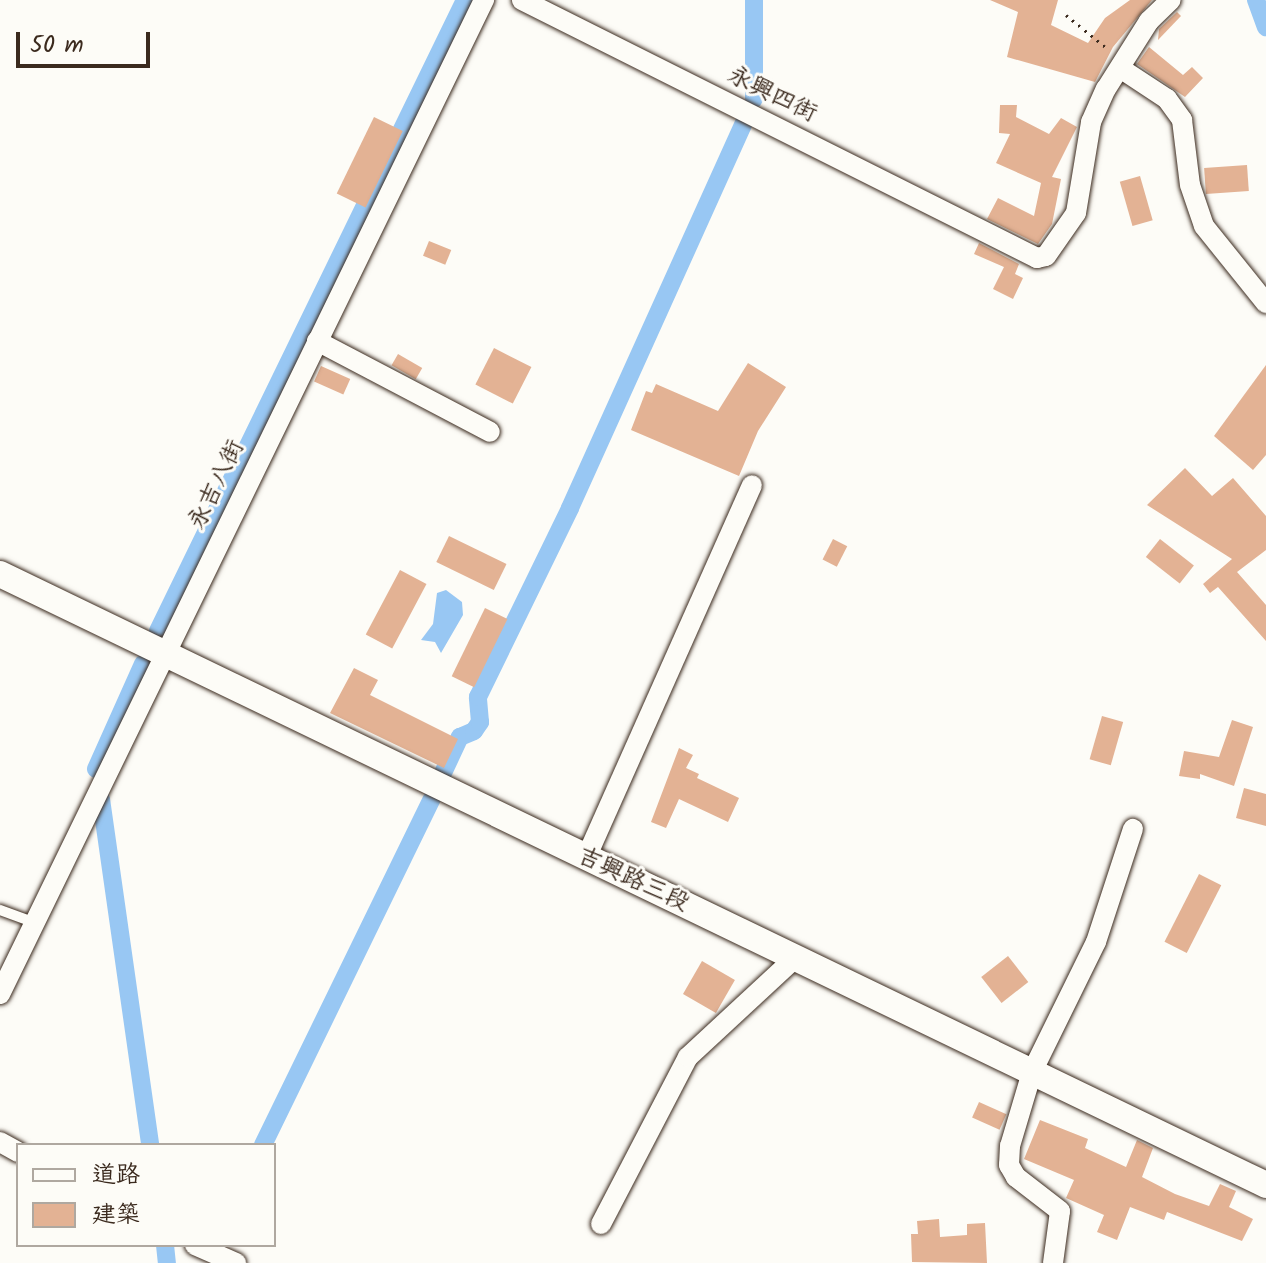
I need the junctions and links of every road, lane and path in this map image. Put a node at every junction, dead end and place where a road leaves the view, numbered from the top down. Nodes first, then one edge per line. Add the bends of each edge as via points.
1 (484, 0) edge
2 (522, 0) edge
3 (1171, 0) edge
4 (1066, 15) dead end
5 (1123, 70) junction
6 (1266, 303) edge
7 (317, 341) junction
8 (490, 432) dead end
9 (752, 485) dead end
10 (0, 574) edge
11 (164, 650) junction
12 (1133, 829) dead end
13 (586, 858) junction
14 (0, 910) edge
15 (33, 922) junction
16 (796, 957) junction
17 (0, 994) edge
18 (1032, 1072) junction
19 (1266, 1185) edge
20 (601, 1224) dead end
21 (200, 1247) edge
22 (236, 1263) edge
23 (1053, 1263) edge

1 - 7 street, 永吉八街
2 - 5 street, 永興四街 via 1037,258 1046,256 1076,213 1091,122 1106,89
3 - 5 street via 1149,21
4 - 5 path via 1102,40
5 - 6 street via 1167,99 1182,120 1190,185 1204,226
7 - 8 street
7 - 11 street, 永吉八街
9 - 13 street
10 - 11 street, 吉興路三段
11 - 13 street, 吉興路三段
11 - 15 street, 永吉八街
12 - 18 street via 1096,942
13 - 16 street, 吉興路三段
14 - 15 lane
15 - 17 street, 永吉八街
16 - 18 street, 吉興路三段
16 - 20 street via 688,1057
18 - 19 street, 吉興路三段
18 - 23 street via 1009,1165 1016,1177 1060,1211
21 - 22 street

